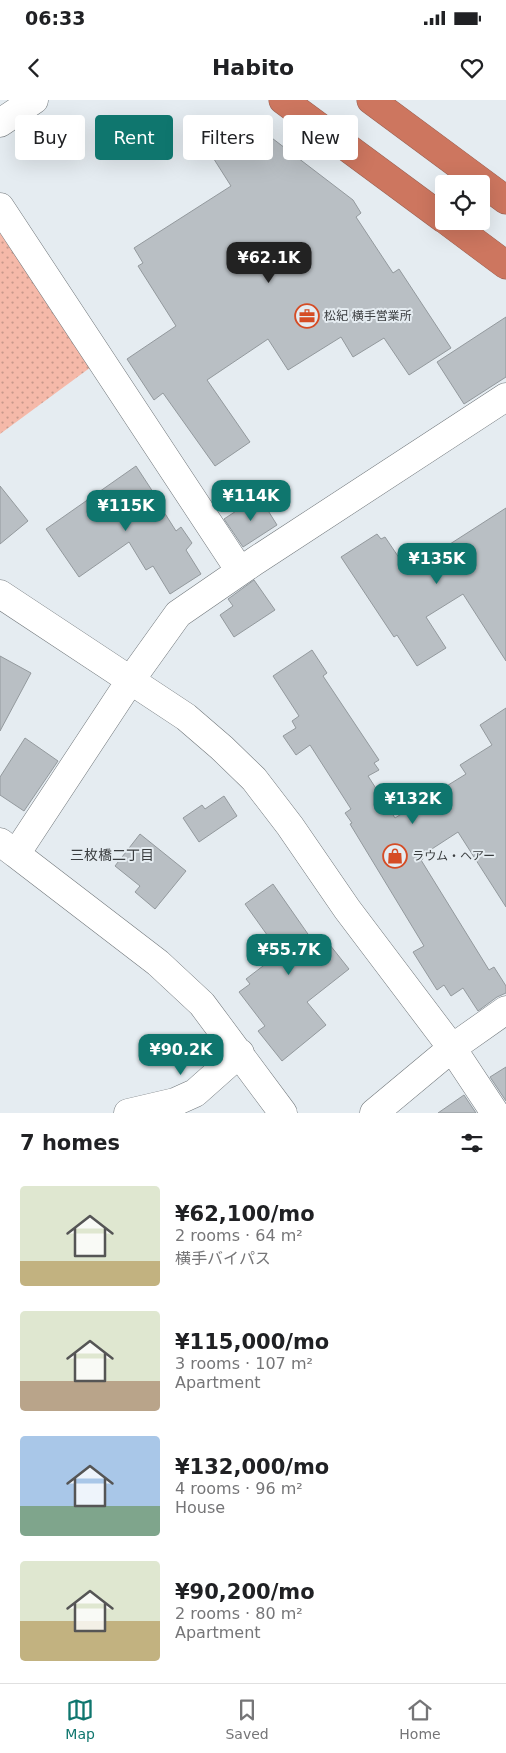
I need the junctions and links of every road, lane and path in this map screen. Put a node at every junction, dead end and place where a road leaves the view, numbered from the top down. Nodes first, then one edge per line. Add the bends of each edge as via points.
1 (34, 100) edge
2 (284, 100) edge
3 (371, 100) edge
4 (0, 123) edge
5 (506, 200) edge
6 (0, 207) edge
7 (435, 212) edge
8 (459, 230) edge
9 (506, 265) edge
10 (506, 397) edge
11 (240, 571) junction
12 (0, 594) edge
13 (130, 680) junction
14 (8, 848) edge
15 (506, 1010) edge
16 (452, 1048) junction
17 (240, 1053) junction
18 (128, 1113) edge
19 (283, 1113) edge
20 (374, 1113) edge
21 (496, 1113) edge

1 - 4 street
2 - 7 highway
3 - 5 highway
6 - 11 street
8 - 9 highway
10 - 11 street
11 - 13 street via 178,614
12 - 13 street
13 - 14 street
13 - 16 street via 186,717 254,779
14 - 17 street via 158,963 202,1004
15 - 16 street
16 - 20 street
16 - 21 street
17 - 18 street via 195,1093 175,1102
17 - 19 street

